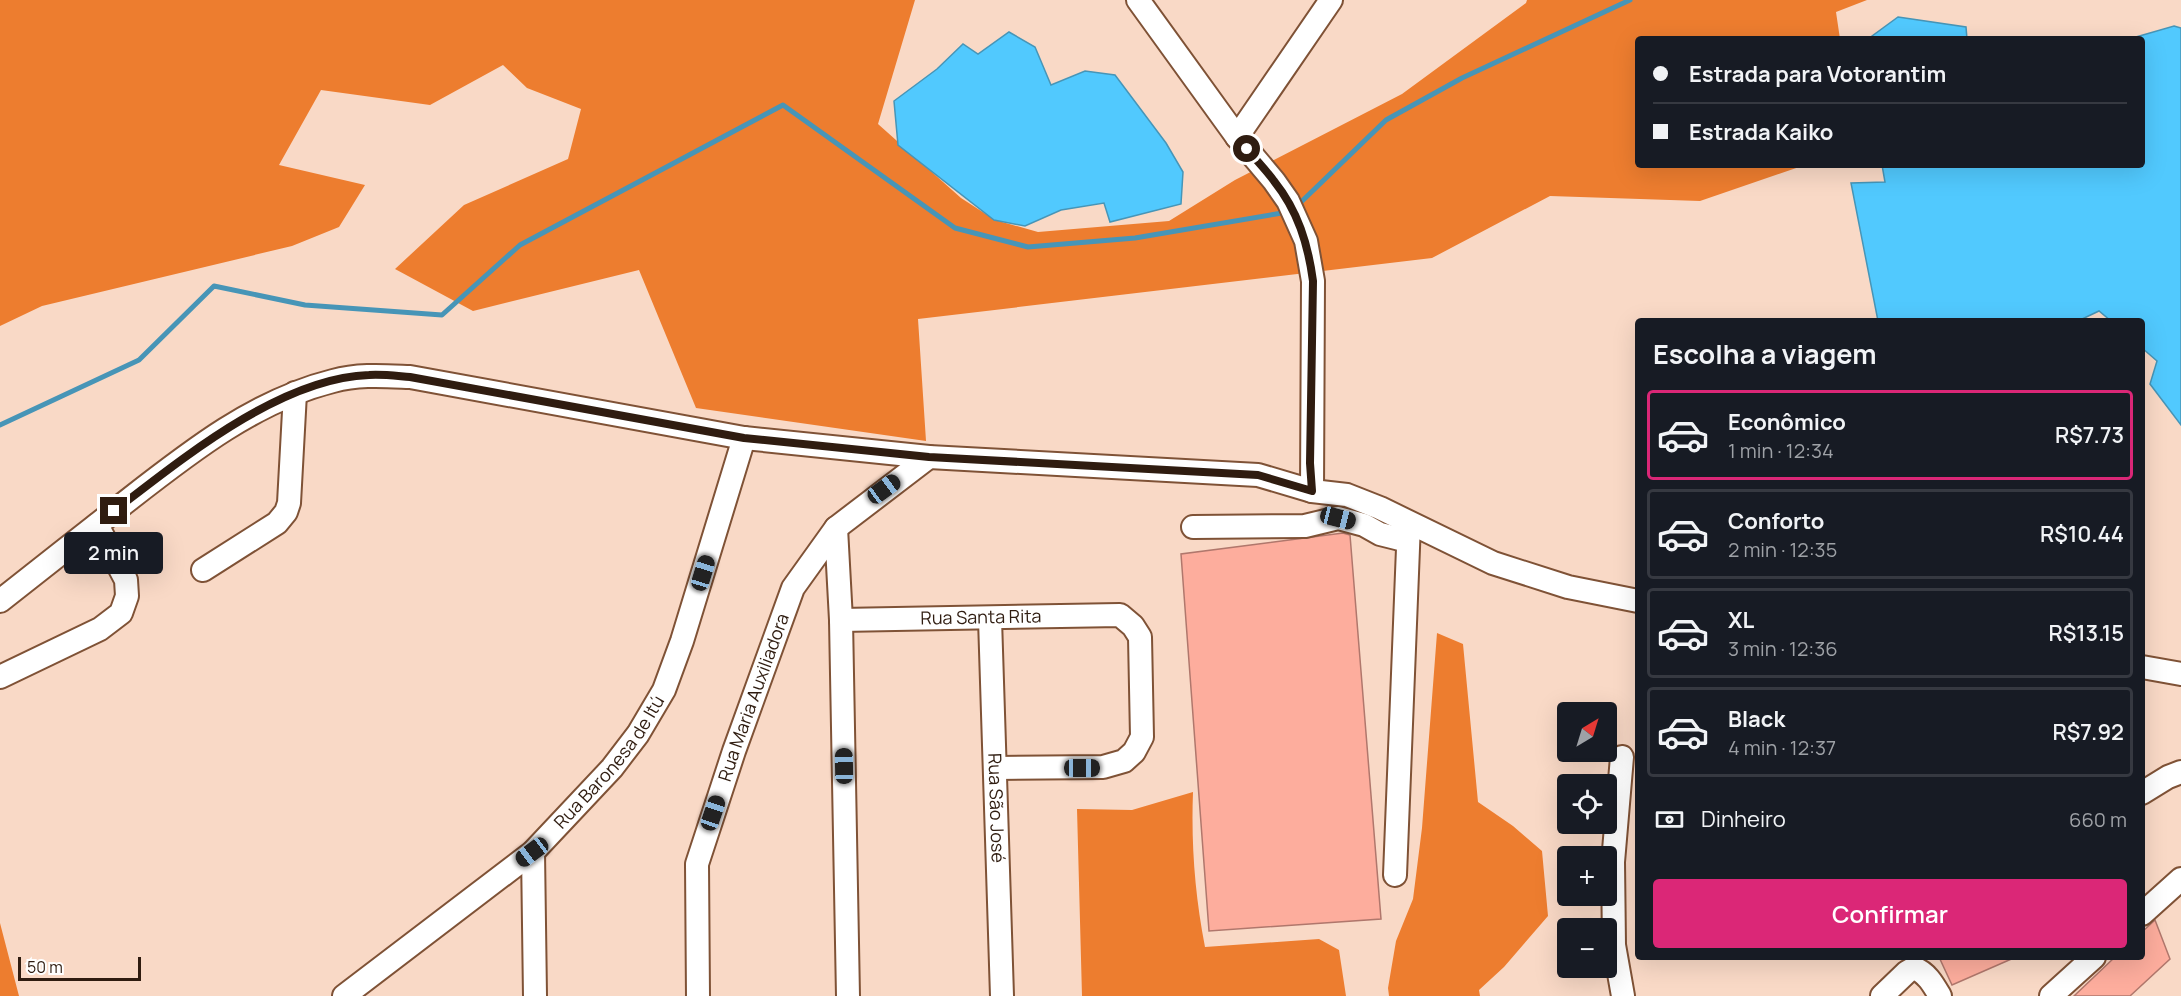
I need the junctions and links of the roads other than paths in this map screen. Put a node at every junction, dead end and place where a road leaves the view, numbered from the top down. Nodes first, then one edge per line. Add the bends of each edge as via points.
1 (1332, 0) edge
2 (1148, 5) edge
3 (1237, 137) junction
4 (295, 393) junction
5 (744, 438) junction
6 (929, 457) junction
7 (1312, 491) junction
8 (97, 525) junction
9 (1193, 527) dead end
10 (836, 528) junction
11 (1409, 532) junction
12 (203, 570) dead end
13 (1635, 600) edge
14 (0, 601) edge
15 (990, 619) junction
16 (841, 620) junction
17 (2145, 668) edge
18 (2181, 674) edge
19 (0, 677) edge
20 (1622, 757) dead end
21 (996, 768) junction
22 (2181, 772) edge
23 (2145, 791) edge
24 (532, 852) junction
25 (1395, 875) dead end
26 (2181, 879) edge
27 (2145, 911) edge
28 (2091, 960) edge
29 (344, 996) edge
30 (535, 996) edge
31 (698, 996) edge
32 (848, 996) edge
33 (1002, 996) edge
34 (1623, 996) edge
35 (1882, 996) edge
36 (1940, 996) edge
37 (2051, 996) edge

1 - 3 street
2 - 3 street
3 - 7 street via 1288,201 1310,255
4 - 5 street via 334,380 368,375 410,377
4 - 8 street via 183,457
4 - 12 street via 286,512 277,523
5 - 6 street
5 - 24 street, Rua Baronesa de Itú via 682,641 659,700 612,768
6 - 7 street via 1258,475
6 - 10 street, Rua Maria Auxiliadora
7 - 11 street via 1347,495 1380,508
8 - 14 street
8 - 19 street via 126,580 127,596 121,613 100,629
9 - 11 street via 1305,526 1338,518 1380,534
10 - 16 street
10 - 31 street, Rua Maria Auxiliadora via 794,588 703,840 697,864
11 - 13 street via 1568,587
11 - 25 street
15 - 16 street, Rua Santa Rita
15 - 21 street, Rua São José
15 - 21 street, Rua Santa Rita via 1120,615 1140,638 1142,737 1134,753 1124,761 1103,767
16 - 32 street
17 - 18 street
20 - 34 street via 1613,862 1614,945
21 - 33 street, Rua São José
22 - 23 street
24 - 29 street, Rua Baronesa de Itú
24 - 30 street
26 - 27 street
28 - 37 street
35 - 36 street via 1914,968 1928,977

